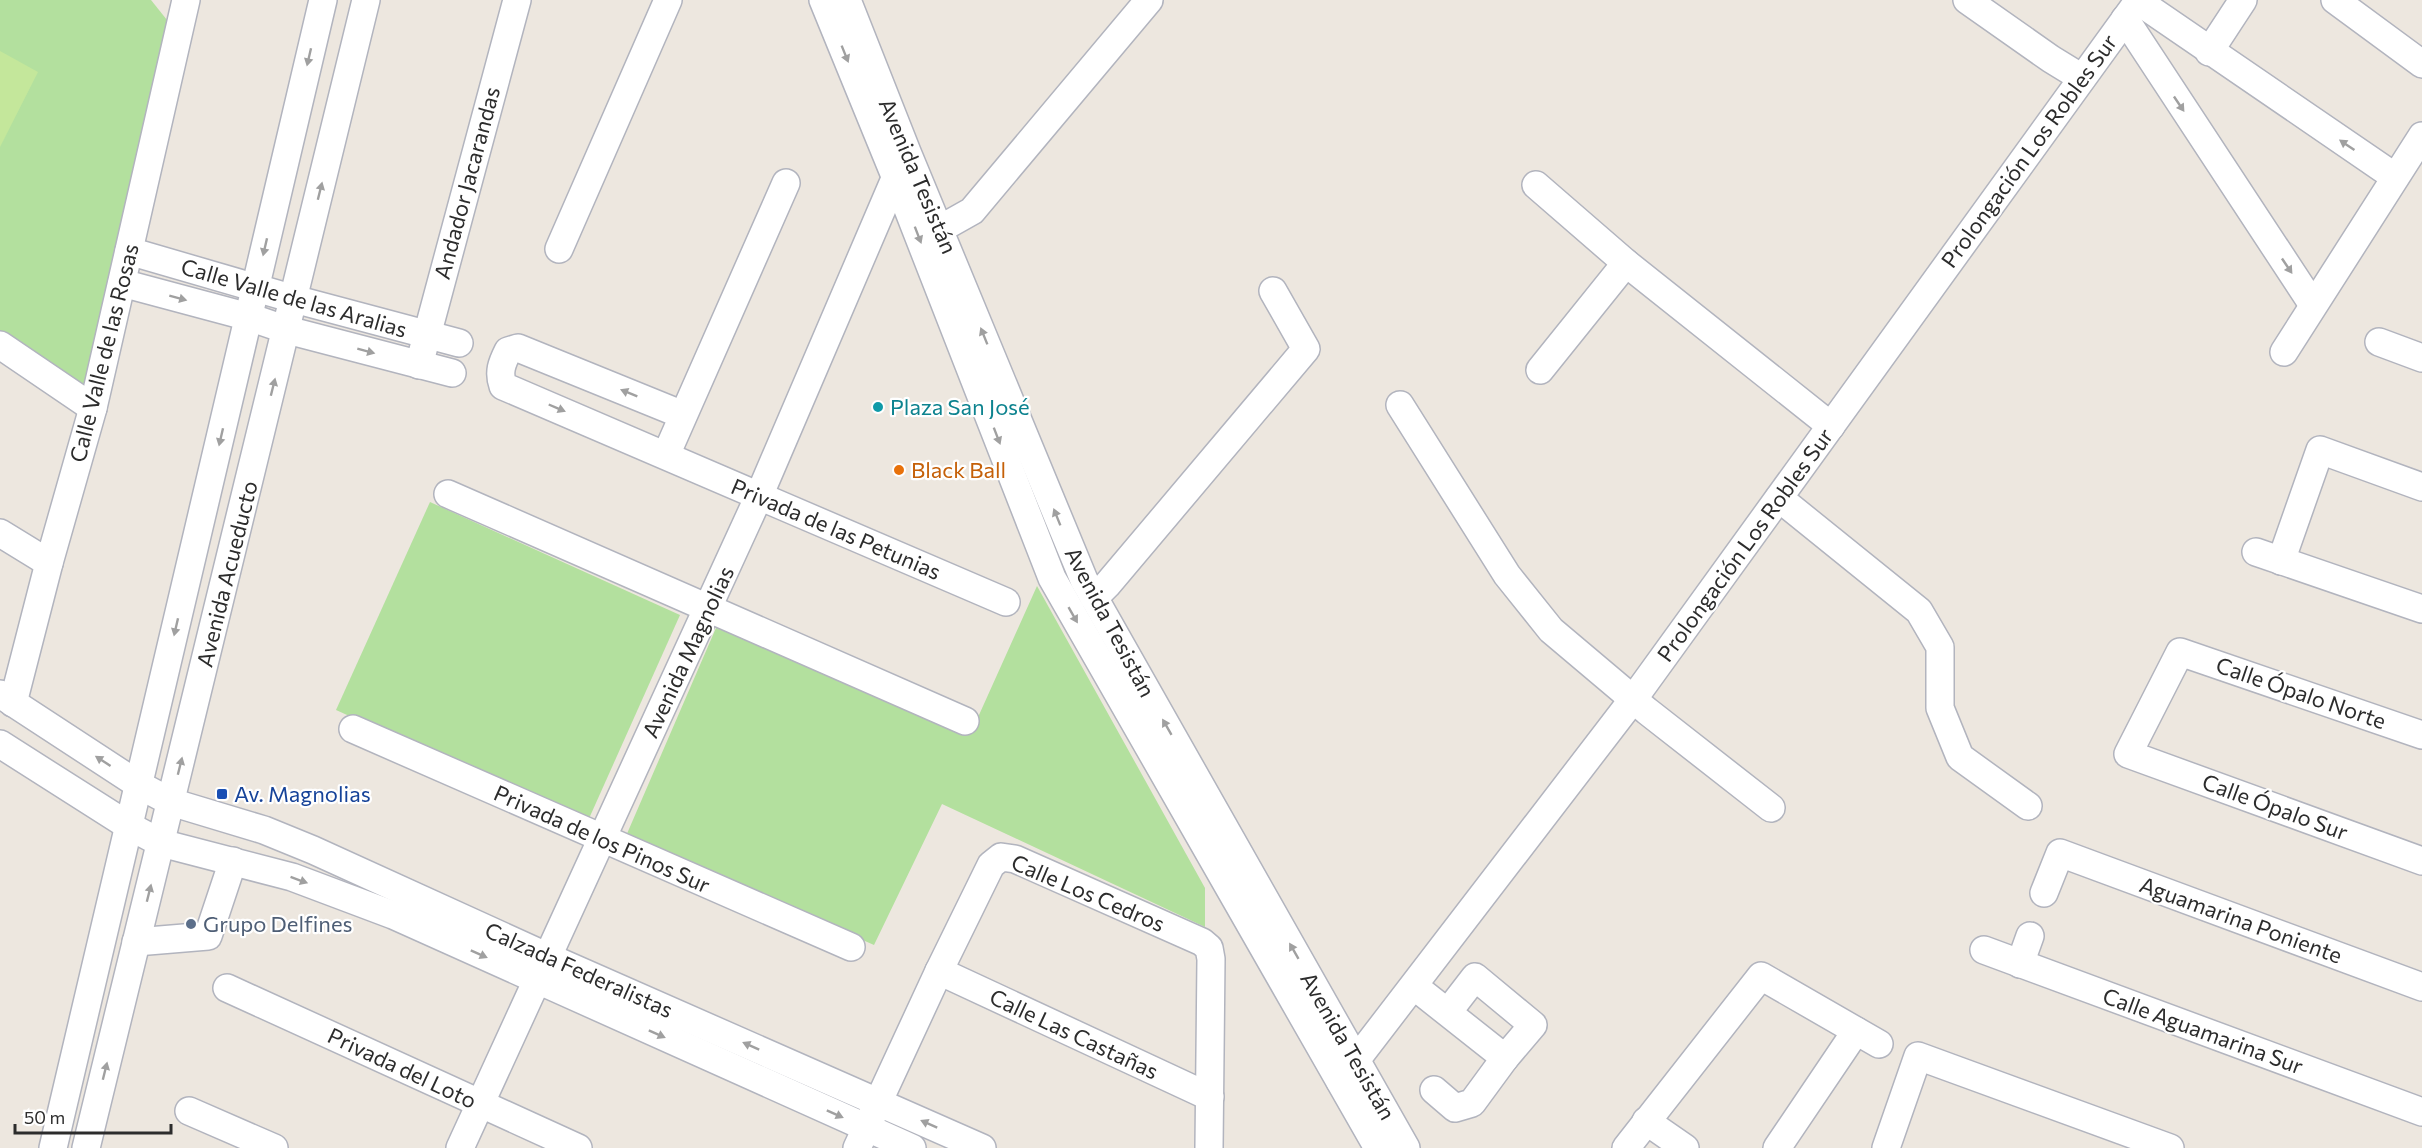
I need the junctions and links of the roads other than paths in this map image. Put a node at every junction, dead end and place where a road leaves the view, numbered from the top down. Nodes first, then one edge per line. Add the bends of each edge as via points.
1 (164, 0) edge
2 (322, 0) edge
3 (366, 0) edge
4 (517, 0) edge
5 (668, 0) edge
6 (823, 0) edge
7 (847, 0) edge
8 (1149, 0) edge
9 (1967, 0) edge
10 (2243, 0) edge
11 (2335, 0) edge
12 (2134, 7) edge
13 (183, 11) edge
14 (2209, 52) junction
15 (2422, 64) edge
16 (2082, 78) junction
17 (2422, 136) edge
18 (901, 164) junction
19 (2395, 177) junction
20 (786, 183) dead end
21 (1536, 185) dead end
22 (940, 229) junction
23 (559, 249) dead end
24 (129, 251) junction
25 (1626, 263) junction
26 (122, 283) junction
27 (256, 287) junction
28 (1273, 291) dead end
29 (294, 299) junction
30 (2313, 305) junction
31 (249, 316) junction
32 (287, 330) junction
33 (426, 335) junction
34 (459, 342) dead end
35 (2379, 342) dead end
36 (0, 345) edge
37 (2284, 352) dead end
38 (2421, 353) edge
39 (419, 365) junction
40 (1540, 370) dead end
41 (452, 373) dead end
42 (1400, 405) dead end
43 (93, 408) junction
44 (683, 415) junction
45 (1831, 426) junction
46 (666, 455) junction
47 (2422, 487) edge
48 (448, 494) dead end
49 (759, 496) junction
50 (1779, 498) junction
51 (0, 533) edge
52 (49, 563) junction
53 (1094, 598) junction
54 (1006, 602) dead end
55 (708, 609) junction
56 (2422, 609) edge
57 (1634, 698) junction
58 (7, 699) edge
59 (965, 721) dead end
60 (353, 729) dead end
61 (2422, 735) edge
62 (0, 744) edge
63 (2128, 754) joint
64 (1175, 767) junction
65 (139, 785) junction
66 (171, 802) junction
67 (2028, 806) dead end
68 (1771, 808) dead end
69 (129, 826) junction
70 (264, 830) junction
71 (602, 839) junction
72 (161, 843) junction
73 (2422, 861) edge
74 (242, 863) junction
75 (2044, 893) dead end
76 (398, 903) junction
77 (2030, 936) dead end
78 (136, 942) junction
79 (851, 947) dead end
80 (1984, 950) dead end
81 (2020, 964) junction
82 (542, 968) junction
83 (939, 971) junction
84 (1414, 986) junction
85 (2422, 987) edge
86 (227, 988) dead end
87 (1448, 1012) junction
88 (1856, 1031) junction
89 (1879, 1044) dead end
90 (1505, 1058) junction
91 (1348, 1071) junction
92 (1434, 1090) dead end
93 (1210, 1097) junction
94 (879, 1101) junction
95 (480, 1104) junction
96 (189, 1111) dead end
97 (2422, 1112) edge
98 (1646, 1121) junction
99 (862, 1138) edge
100 (53, 1148) edge
101 (86, 1148) edge
102 (274, 1148) edge
103 (460, 1148) edge
104 (578, 1148) edge
105 (912, 1148) edge
106 (982, 1148) edge
107 (1209, 1148) edge
108 (1378, 1148) edge
109 (1406, 1148) edge
110 (1626, 1148) edge
111 (1685, 1148) edge
112 (1777, 1148) edge
113 (1886, 1148) edge
114 (2170, 1148) edge

1 - 13 street
2 -> 27 street, Avenida Acueducto
29 -> 3 street, Avenida Acueducto
4 - 33 street, Andador Jacarandas
5 - 23 street
6 -> 18 street, Avenida Tesistán
7 - 18 street, Avenida Tesistán
8 - 22 street via 972,212
9 - 16 street
10 - 14 street
11 - 15 street
12 - 14 street
12 - 16 street, Prolongación Los Robles Sur
12 -> 30 street
13 - 24 street, Calle Valle de las Rosas
19 -> 14 street
16 - 45 street, Prolongación Los Robles Sur
17 - 19 street
18 - 22 street, Avenida Tesistán
18 - 49 street, Avenida Magnolias
18 -> 64 street, Avenida Tesistán via 1052,578
19 - 30 street
20 - 44 street
21 - 25 street
53 -> 22 street, Avenida Tesistán
24 - 26 street, Calle Valle de las Rosas
24 - 27 street, Calle Valle de las Aralias
25 - 40 street
25 - 45 street
26 -> 31 street, Calle Valle de las Aralias
26 - 43 street, Calle Valle de las Rosas
27 - 29 street, Calle Valle de las Aralias
27 - 31 street, Avenida Acueducto
28 - 53 street via 1306,349
29 - 32 street, Avenida Acueducto
29 - 33 street, Calle Valle de las Aralias
30 - 37 street
31 - 32 street, Calle Valle de las Aralias
31 -> 65 street, Avenida Acueducto
32 -> 39 street, Calle Valle de las Aralias
66 -> 32 street, Avenida Acueducto
33 - 34 street, Calle Valle de las Aralias
33 - 39 street, Andador Jacarandas
35 - 38 street
36 - 43 street
39 - 41 street, Calle Valle de las Aralias
42 - 57 street via 1507,575 1551,630
43 - 52 street, Calle Valle de las Rosas
44 - 46 street
44 -> 46 street via 518,348 508,351 502,364 499,376 503,386
45 - 50 street, Prolongación Los Robles Sur
46 - 49 street, Privada de las Petunias
47 - 56 street via 2320,450 2268,556
48 - 55 street
49 - 54 street, Privada de las Petunias
49 - 55 street, Avenida Magnolias
50 - 57 street, Prolongación Los Robles Sur
50 - 67 street via 1919,611 1940,647 1940,708 1960,757
51 - 52 street
52 - 58 street, Calle Valle de las Rosas
64 -> 53 street, Avenida Tesistán
55 - 59 street
55 - 71 street, Avenida Magnolias
57 - 68 street
57 - 84 street, Prolongación Los Robles Sur
65 -> 58 street, Calzada Federalistas
60 - 71 street, Privada de los Pinos Sur
61 - 63 street, Calle Ópalo Norte via 2180,652
62 - 69 street, Calzada Federalistas
63 - 73 street, Calle Ópalo Sur
64 - 91 street, Avenida Tesistán
65 - 66 street, Calzada Federalistas
65 - 69 street, Avenida Acueducto
66 - 70 street, Calzada Federalistas
66 - 72 street, Avenida Acueducto
69 - 72 street, Calzada Federalistas
69 - 100 street, Avenida Acueducto
70 - 74 street
70 - 76 street, Calzada Federalistas
71 - 79 street, Privada de los Pinos Sur
71 - 82 street, Avenida Magnolias
72 - 74 street, Calzada Federalistas
78 -> 72 street, Avenida Acueducto
74 -> 76 street, Calzada Federalistas
74 - 78 street via 208,936
75 - 85 street, Aguamarina Poniente via 2060,853
76 - 82 street, Calzada Federalistas
77 - 81 street
101 -> 78 street, Avenida Acueducto
80 - 81 street, Calle Aguamarina Sur
81 - 97 street, Calle Aguamarina Sur
94 -> 82 street, Calzada Federalistas
82 - 95 street, Avenida Magnolias
82 -> 99 street, Calzada Federalistas
83 - 93 street, Calle Las Castañas
83 - 93 street, Calle Los Cedros via 991,865 1001,857 1015,859 1202,942 1209,948 1211,959
83 - 94 street, Calle Los Cedros
84 - 87 street
84 - 91 street, Prolongación Los Robles Sur
86 - 95 street, Privada del Loto
87 - 90 street
87 - 90 street via 1474,977 1483,984 1533,1025
88 - 89 street
88 - 98 street via 1761,976
88 - 112 street
90 - 92 street via 1472,1103 1455,1108
91 - 108 street, Avenida Tesistán
91 - 109 street, Avenida Tesistán
93 - 107 street, Calle Los Cedros
94 - 99 street, Calle Los Cedros
106 -> 94 street, Calzada Federalistas
95 - 103 street, Avenida Magnolias
95 - 104 street, Privada del Loto
96 - 102 street
98 - 110 street
98 - 111 street
99 - 105 street, Calzada Federalistas
113 - 114 street via 1918,1056

